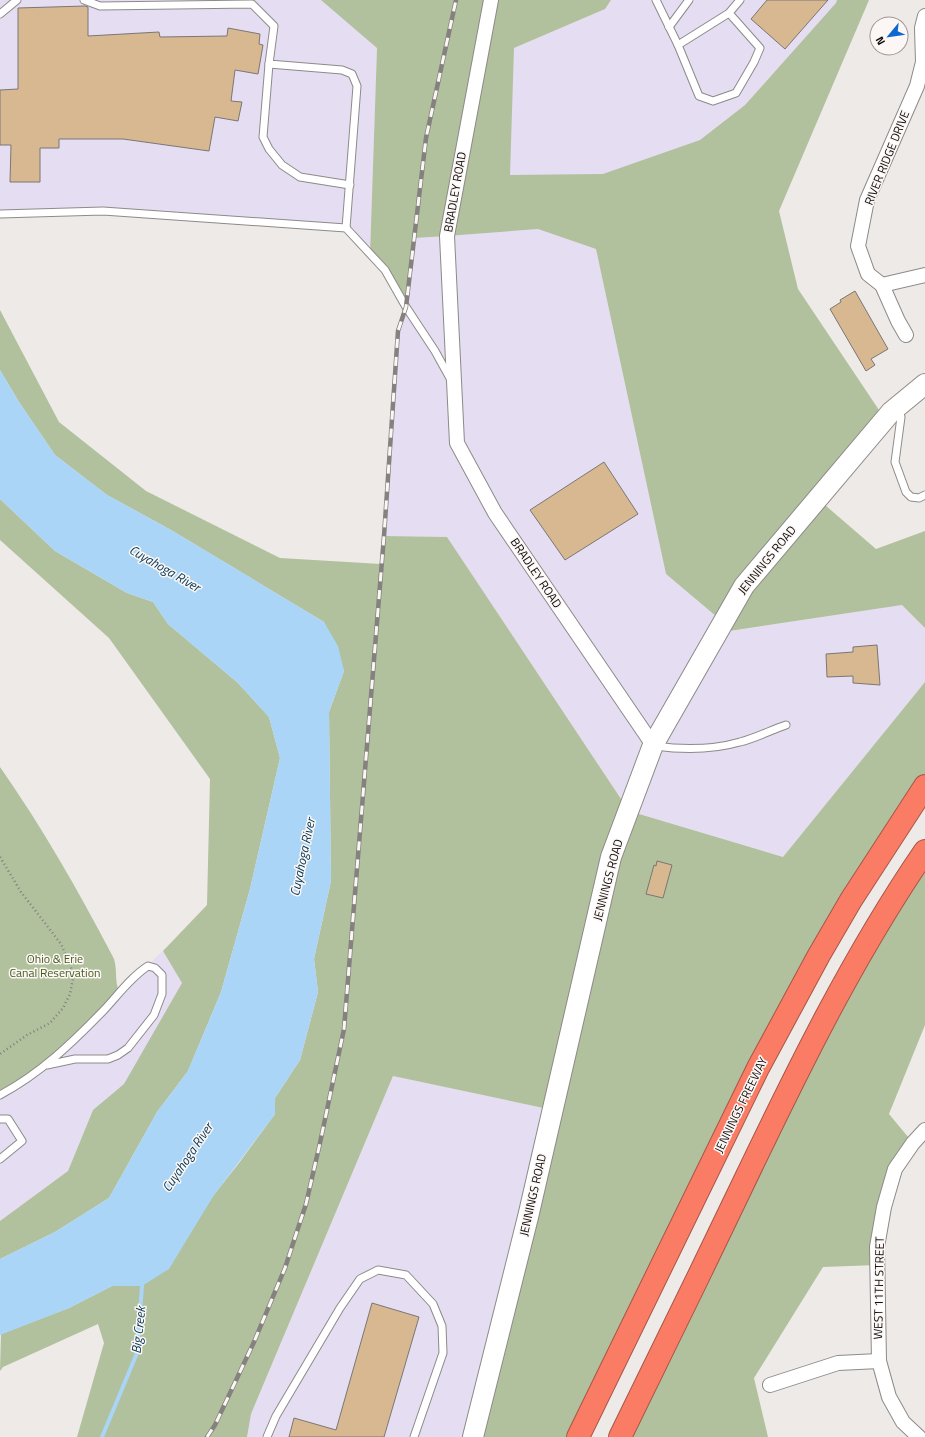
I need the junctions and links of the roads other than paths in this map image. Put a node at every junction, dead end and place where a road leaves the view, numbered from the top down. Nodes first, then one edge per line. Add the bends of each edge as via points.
1 (17, 0) edge
2 (84, 0) edge
3 (491, 0) edge
4 (656, 0) edge
5 (689, 0) edge
6 (740, 0) edge
7 (728, 13) junction
8 (0, 14) edge
9 (925, 16) edge
10 (669, 27) junction
11 (678, 45) junction
12 (269, 64) junction
13 (350, 185) junction
14 (0, 214) edge
15 (346, 228) junction
16 (925, 275) edge
17 (882, 285) junction
18 (906, 335) dead end
19 (925, 384) edge
20 (455, 387) junction
21 (898, 406) junction
22 (925, 495) edge
23 (786, 725) dead end
24 (653, 746) junction
25 (925, 786) edge
26 (925, 851) edge
27 (47, 1065) junction
28 (0, 1095) edge
29 (0, 1119) edge
30 (925, 1130) edge
31 (0, 1159) edge
32 (879, 1361) junction
33 (770, 1385) dead end
34 (267, 1437) edge
35 (414, 1437) edge
36 (473, 1437) edge
37 (578, 1437) edge
38 (620, 1437) edge
39 (919, 1437) edge

1 - 8 lane
2 - 12 lane via 100,6 252,4 274,26
3 - 20 street, BRADLEY ROAD via 447,236
4 - 10 lane
5 - 10 lane
6 - 7 lane
7 - 11 lane
7 - 11 lane via 760,48 736,93 713,101 699,96
9 - 17 street, RIVER RIDGE DRIVE via 922,28 923,62 916,86 867,200 858,246 868,274
10 - 11 lane
12 - 13 lane via 263,137 269,149 282,165 300,177
12 - 13 lane via 342,70 352,74 357,86
13 - 15 lane
14 - 15 lane via 103,211
15 - 20 lane, BRADLEY ROAD via 385,270
16 - 17 street
17 - 18 street, RIVER RIDGE DRIVE
19 - 21 street, JENNINGS ROAD
20 - 24 street, BRADLEY ROAD via 458,443 495,513
21 - 22 lane via 901,417 895,462 906,492 912,497 919,498
21 - 24 street, JENNINGS ROAD via 885,418 744,586
23 - 24 lane via 741,742 713,748 681,749
24 - 36 street, JENNINGS ROAD via 611,857 528,1216
25 - 37 highway, JENNINGS FREEWAY via 847,907 773,1040
26 - 38 highway via 869,942 801,1065
27 - 27 lane via 75,1059 108,1059 123,1052 154,1014 162,994 162,976 155,968 148,966 140,971
27 - 28 lane
29 - 31 lane via 8,1118 22,1141
30 - 32 street, WEST 11TH STREET via 895,1169 884,1206 877,1247
32 - 33 street via 838,1363
32 - 39 street, WEST 11TH STREET via 890,1397 903,1422
34 - 35 lane via 276,1416 348,1296 360,1279 378,1270 406,1275 433,1304 442,1326 443,1353

